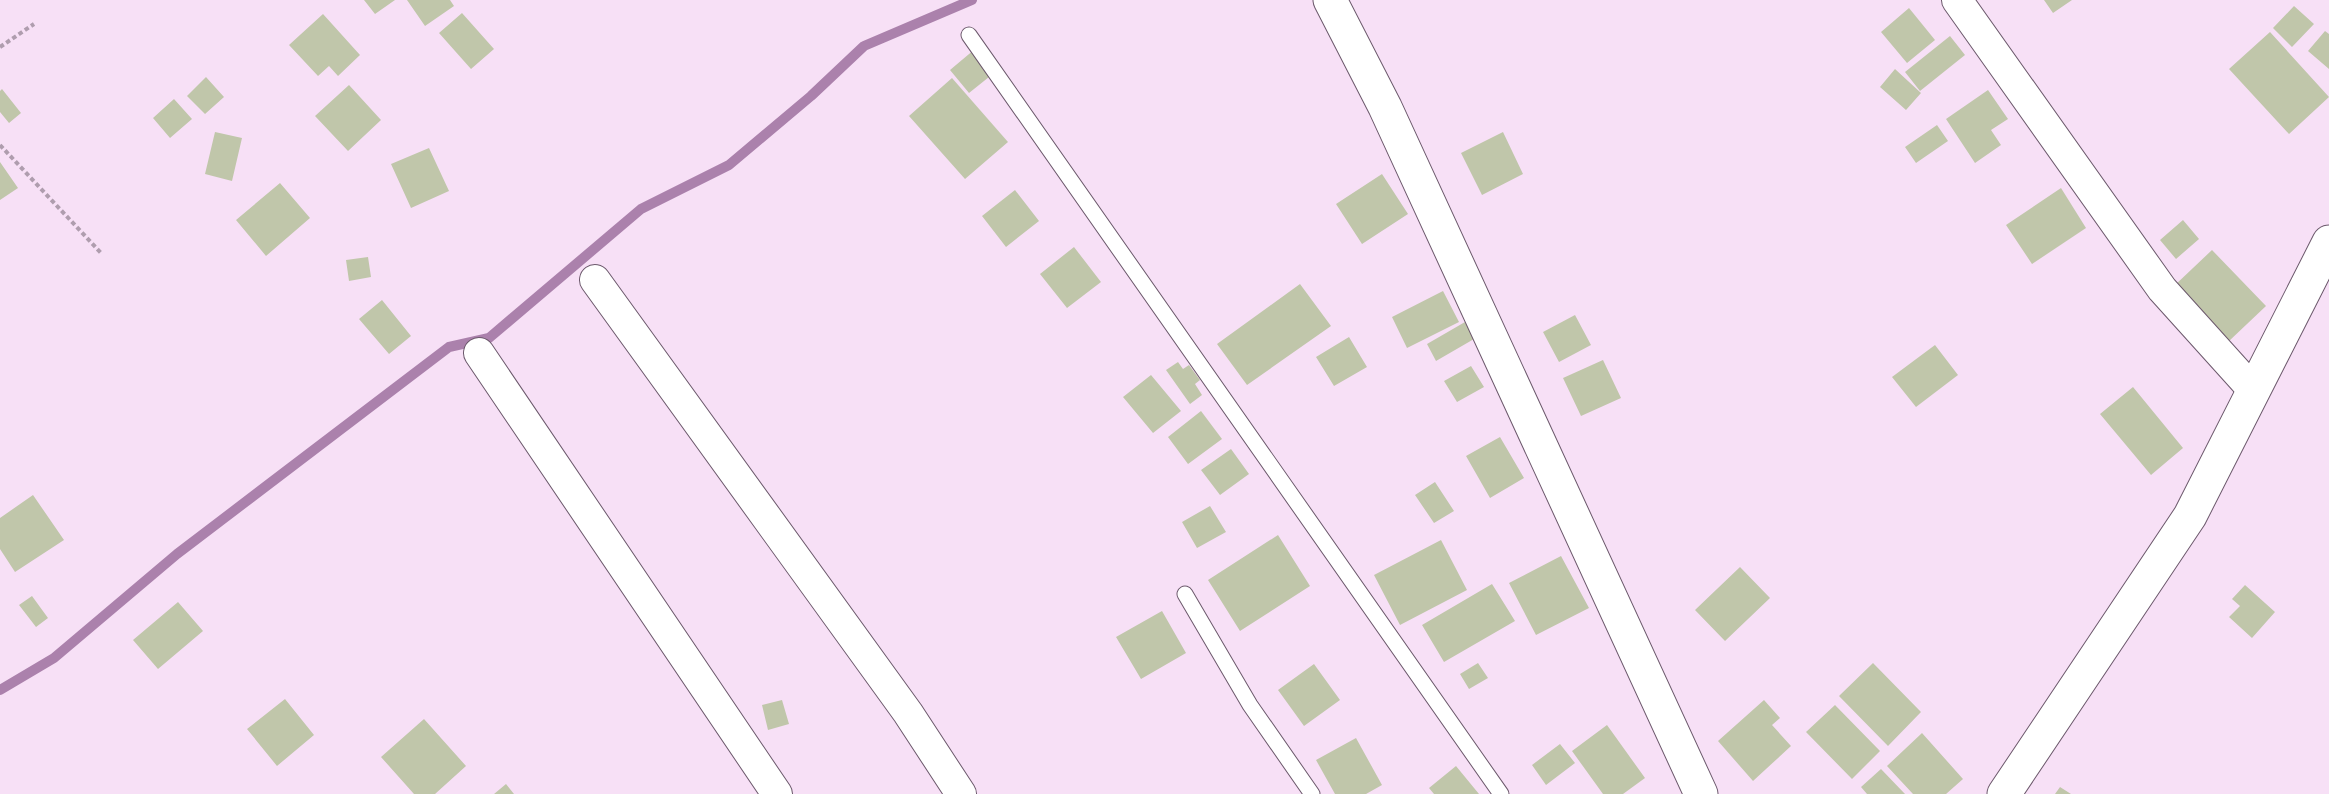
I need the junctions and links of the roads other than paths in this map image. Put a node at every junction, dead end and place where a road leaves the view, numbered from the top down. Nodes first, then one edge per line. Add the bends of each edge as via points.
1 (1330, 0) edge
2 (1957, 0) edge
3 (969, 35) dead end
4 (2329, 242) edge
5 (595, 280) dead end
6 (479, 353) dead end
7 (2254, 391) junction
8 (1185, 594) dead end
9 (777, 794) edge
10 (961, 794) edge
11 (1312, 794) edge
12 (1501, 794) edge
13 (1701, 794) edge
14 (2004, 794) edge

1 - 13 street via 1385,107
2 - 7 street via 2162,288
3 - 12 lane
4 - 7 street
5 - 10 street via 908,713
6 - 9 street
7 - 14 street via 2190,516
8 - 11 lane via 1250,705

